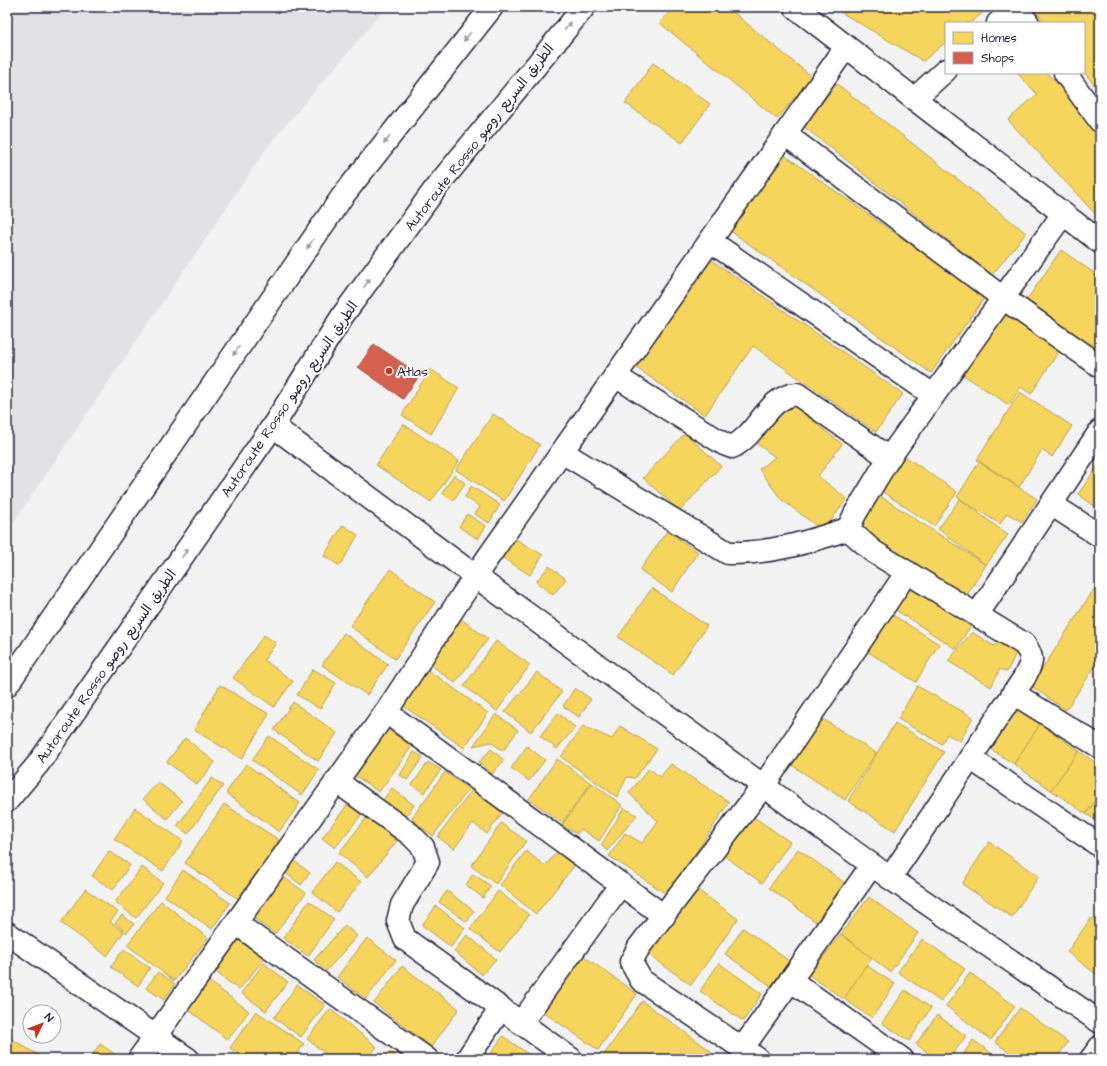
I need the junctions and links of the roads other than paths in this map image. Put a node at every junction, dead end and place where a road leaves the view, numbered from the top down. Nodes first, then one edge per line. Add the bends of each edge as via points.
1 (492, 7) edge
2 (584, 7) edge
3 (795, 7) edge
4 (1016, 7) edge
5 (999, 22) edge
6 (1027, 22) edge
7 (846, 47) junction
8 (945, 71) edge
9 (1066, 74) edge
10 (914, 99) junction
11 (1100, 121) edge
12 (785, 134) junction
13 (1063, 214) junction
14 (710, 241) junction
15 (1100, 242) edge
16 (1003, 298) junction
17 (1100, 366) edge
18 (615, 376) junction
19 (933, 396) junction
20 (273, 426) junction
21 (1100, 431) edge
22 (562, 452) junction
23 (889, 458) junction
24 (1051, 504) junction
25 (848, 529) junction
26 (1100, 536) edge
27 (907, 572) junction
28 (475, 576) junction
29 (977, 615) junction
30 (7, 685) edge
31 (1013, 693) junction
32 (386, 712) junction
33 (1100, 747) edge
34 (970, 758) junction
35 (336, 781) junction
36 (764, 785) junction
37 (7, 801) edge
38 (1100, 846) edge
39 (872, 865) junction
40 (890, 878) junction
41 (621, 884) junction
42 (664, 916) junction
43 (237, 924) junction
44 (7, 933) edge
45 (790, 980) junction
46 (500, 1008) junction
47 (1100, 1022) edge
48 (521, 1023) junction
49 (156, 1036) junction
50 (1100, 1046) edge
51 (750, 1054) edge
52 (139, 1059) edge
53 (188, 1059) edge
54 (427, 1059) edge
55 (467, 1059) edge
56 (571, 1059) edge
57 (902, 1059) edge
58 (1091, 1059) edge

1 -> 30 main road via 342,197
20 -> 2 main road, Autoroute Rosso الطريق السريع روصو via 343,316 438,185
3 - 7 main road
4 - 5 main road
4 - 6 main road
7 - 10 main road
7 - 12 main road
8 - 10 main road
9 - 11 main road
10 - 13 main road
12 - 14 main road
12 - 16 main road
13 - 15 main road
13 - 16 main road
14 - 18 main road
14 - 19 main road
16 - 17 main road
16 - 19 main road
18 - 22 main road
18 - 23 main road via 732,447 742,442 779,399 797,394
19 - 23 main road
20 - 28 main road
37 -> 20 main road, Autoroute Rosso الطريق السريع روصو via 38,764
21 - 24 main road
22 - 25 main road via 728,553 748,554 794,546
22 - 28 main road
23 - 25 main road via 854,514
24 - 26 main road
24 - 29 main road
25 - 27 main road via 874,552
27 - 29 main road
27 - 36 main road
28 - 32 main road
28 - 36 main road
29 - 31 main road via 1024,644 1031,653 1032,662
31 - 33 main road
31 - 34 main road
32 - 35 main road
32 - 41 main road
34 - 38 main road
34 - 40 main road
35 - 43 main road
35 - 46 main road via 410,834 423,847 428,862 402,905 398,921 405,939
36 - 39 main road
36 - 42 main road
39 - 40 main road
39 - 45 main road
40 - 47 main road
41 - 42 main road
41 - 48 main road
42 - 51 main road via 639,947 631,962 641,980
43 - 49 main road
43 - 54 main road
44 - 49 main road
45 - 51 main road
45 - 57 main road
46 - 48 main road
46 - 55 main road
48 - 56 main road
49 - 52 main road
49 - 53 main road
50 - 58 main road

